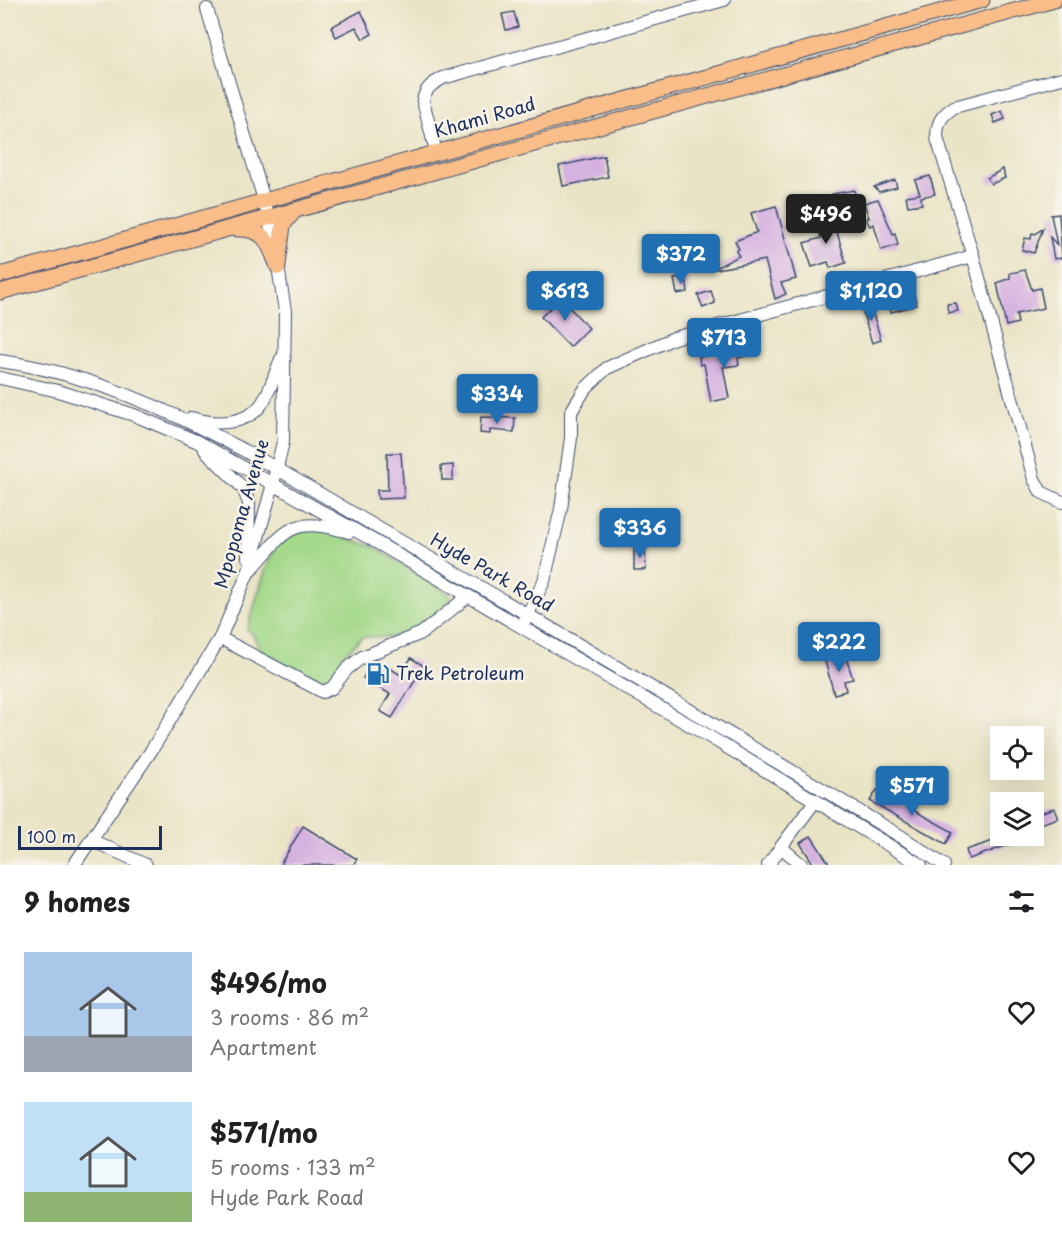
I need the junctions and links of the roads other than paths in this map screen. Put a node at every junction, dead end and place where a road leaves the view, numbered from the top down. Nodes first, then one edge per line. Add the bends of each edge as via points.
1 (724, 0) edge
2 (982, 0) edge
3 (1054, 0) edge
4 (207, 9) dead end
5 (1062, 78) edge
6 (436, 153) junction
7 (264, 200) junction
8 (295, 210) junction
9 (269, 216) junction
10 (224, 230) junction
11 (973, 256) junction
12 (278, 267) junction
13 (0, 275) edge
14 (0, 292) edge
15 (284, 351) junction
16 (0, 361) edge
17 (0, 378) edge
18 (155, 407) junction
19 (196, 441) junction
20 (276, 470) junction
21 (273, 484) junction
22 (1062, 502) edge
23 (369, 538) junction
24 (248, 573) junction
25 (467, 597) junction
26 (529, 614) junction
27 (520, 627) junction
28 (220, 638) junction
29 (816, 800) junction
30 (91, 840) junction
31 (781, 847) junction
32 (74, 865) edge
33 (146, 865) edge
34 (768, 865) edge
35 (802, 865) edge
36 (921, 865) edge
37 (944, 865) edge

1 - 6 street via 443,78 430,86 423,100
2 - 6 main road, Khami Road
3 - 8 main road, Khami Road
4 - 7 street, Mpopoma Avenue
5 - 11 street via 954,107 937,124 937,138
6 - 7 main road, Khami Road
7 - 9 street, Mpopoma Avenue
7 - 13 main road, Khami Road
8 - 9 main road, Khami Road
8 - 12 main road via 283,225
9 - 10 main road, Khami Road
9 - 12 street, Mpopoma Avenue
10 - 12 main road via 257,231 269,244
10 - 14 main road
11 - 22 street via 1034,479 1041,492
11 - 26 street via 674,339 608,368 585,389 571,412 561,509 544,581
12 - 15 street, Mpopoma Avenue via 285,311
15 - 18 street via 255,412 221,424
15 - 20 street, Mpopoma Avenue via 283,442
16 - 18 street, Hyde Park Road via 59,372
17 - 19 street, Hyde Park Road via 102,404
18 - 20 street, Hyde Park Road
19 - 21 street, Hyde Park Road
19 - 24 street via 243,488 249,503
20 - 21 street, Mpopoma Avenue
20 - 26 street, Hyde Park Road
21 - 23 street, Hyde Park Road
21 - 24 street, Mpopoma Avenue
23 - 24 street via 314,524 297,526 280,535
23 - 25 street, Hyde Park Road
24 - 28 street, Mpopoma Avenue
25 - 27 street, Hyde Park Road
25 - 28 street via 422,633 362,657 332,688 323,692
26 - 27 street
26 - 37 street, Hyde Park Road
27 - 29 street, Hyde Park Road
28 - 30 street, Mpopoma Avenue
29 - 31 street
29 - 36 street, Hyde Park Road
30 - 32 street, Mpopoma Avenue
30 - 33 street
31 - 34 street
31 - 35 street

